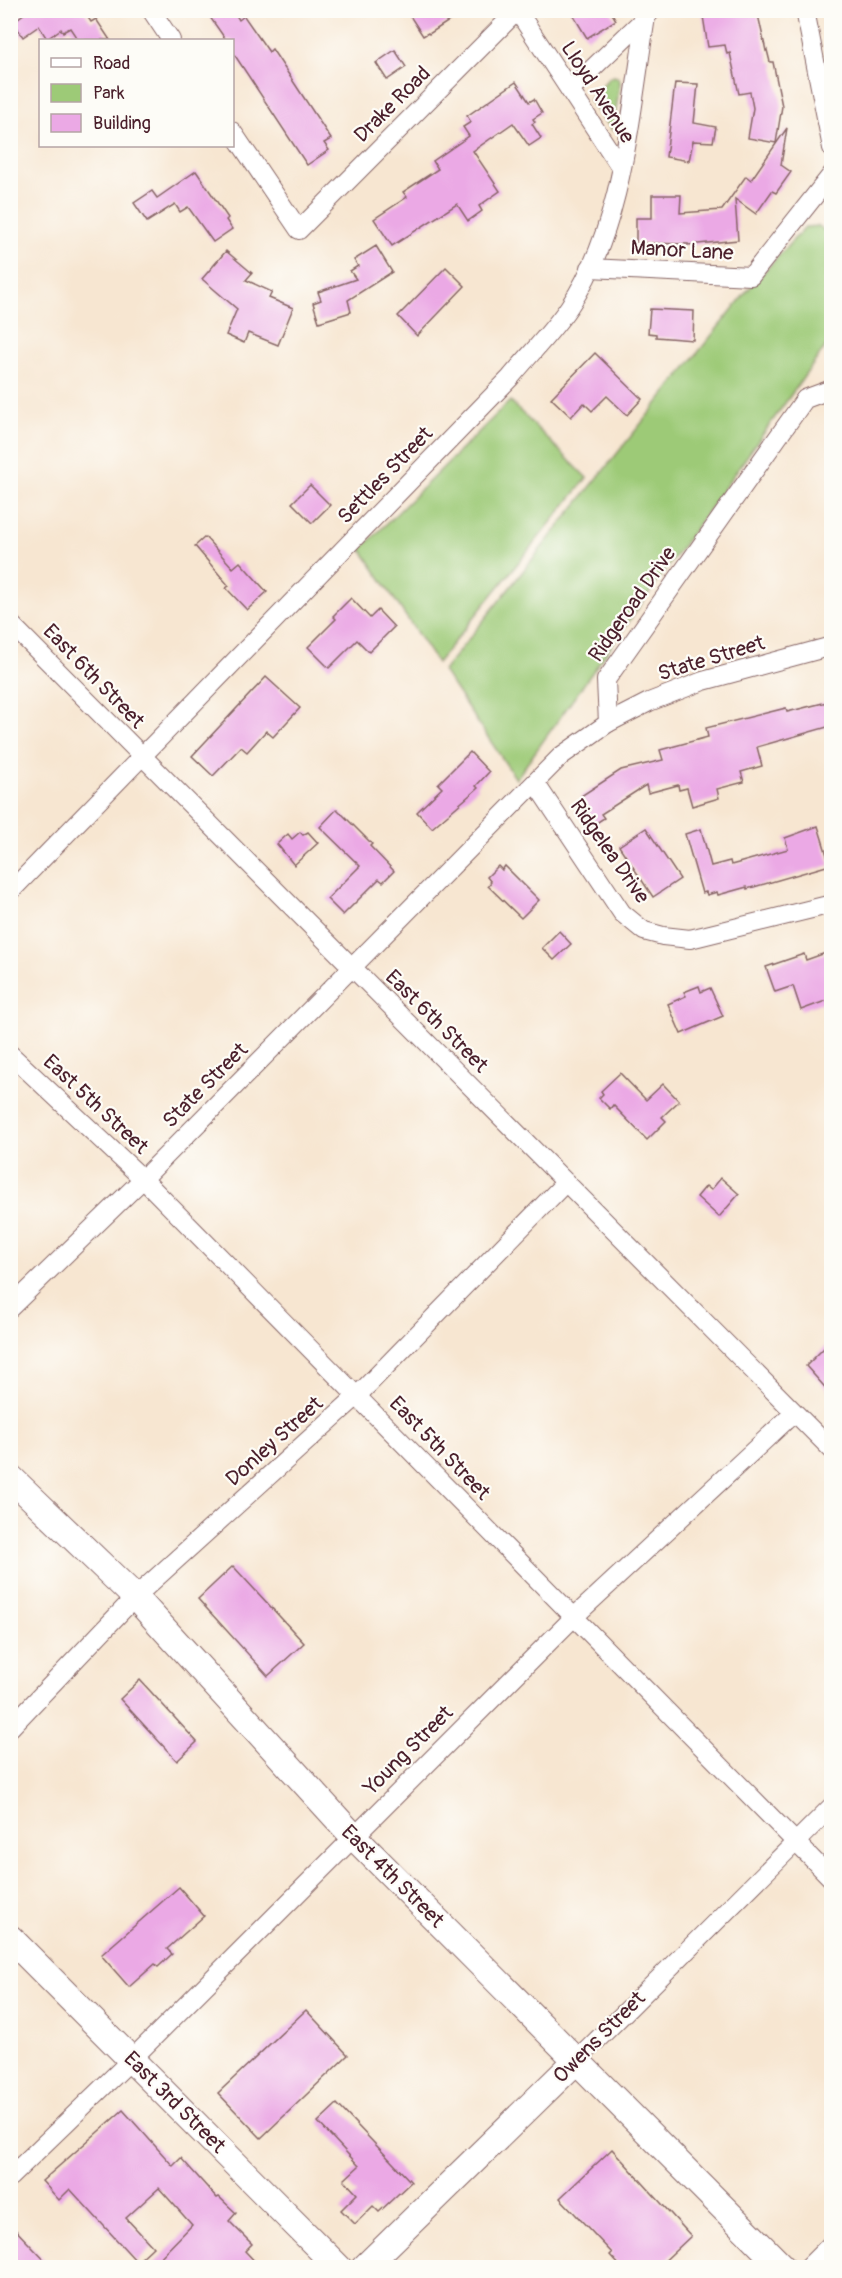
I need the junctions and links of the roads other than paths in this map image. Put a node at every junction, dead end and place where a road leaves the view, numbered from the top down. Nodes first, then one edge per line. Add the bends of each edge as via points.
1 (151, 10) edge
2 (805, 10) edge
3 (517, 11) edge
4 (649, 14) edge
5 (170, 39) edge
6 (570, 90) junction
7 (234, 134) edge
8 (831, 148) edge
9 (621, 168) junction
10 (831, 174) edge
11 (590, 268) junction
12 (831, 389) edge
13 (10, 623) edge
14 (831, 646) edge
15 (608, 723) junction
16 (143, 757) junction
17 (536, 784) junction
18 (10, 892) edge
19 (831, 904) edge
20 (353, 968) junction
21 (10, 1054) edge
22 (143, 1179) junction
23 (565, 1183) junction
24 (10, 1308) edge
25 (357, 1396) junction
26 (794, 1413) junction
27 (831, 1450) edge
28 (10, 1477) edge
29 (135, 1597) junction
30 (574, 1617) junction
31 (10, 1728) edge
32 (831, 1806) edge
33 (353, 1836) junction
34 (795, 1842) junction
35 (831, 1879) edge
36 (10, 1938) edge
37 (132, 2060) junction
38 (577, 2060) junction
39 (10, 2177) edge
40 (831, 2243) edge
41 (339, 2268) edge
42 (364, 2268) edge
43 (783, 2268) edge
44 (807, 2268) edge

1 - 5 street
2 - 8 street
3 - 6 street, Lloyd Avenue
3 - 7 street, Drake Road via 299,230
4 - 6 street
4 - 9 street, Settles Street
6 - 9 street, Lloyd Avenue
9 - 11 street, Settles Street via 608,226
10 - 11 street, Manor Lane via 750,276
11 - 16 street, Settles Street via 569,306 510,378
12 - 15 street, Ridgeroad Drive via 805,399 606,680
13 - 16 street, East 6th Street
14 - 15 street, State Street via 703,681
15 - 17 street via 561,756
16 - 18 street, Settles Street
16 - 20 street, East 6th Street
17 - 19 street, Ridgelea Drive via 622,913 644,931 690,939
17 - 20 street
20 - 22 street, State Street
20 - 23 street, East 6th Street
21 - 22 street, East 5th Street
22 - 24 street, State Street
22 - 25 street, East 5th Street
23 - 25 street, Donley Street
23 - 26 street, East 6th Street
25 - 29 street, Donley Street
25 - 30 street, East 5th Street
26 - 27 street, East 6th Street
26 - 30 street, Young Street
28 - 29 main road, East 4th Street
29 - 31 street, Donley Street
29 - 33 main road, East 4th Street
30 - 33 street, Young Street
30 - 34 street, East 5th Street
32 - 34 street, Owens Street
33 - 37 street, Young Street
33 - 38 main road, East 4th Street
34 - 35 street, East 5th Street
34 - 38 street, Owens Street
36 - 37 main road, East 3rd Street
37 - 39 street, Young Street
37 - 41 main road, East 3rd Street
38 - 42 main road, Owens Street
38 - 43 main road, East 4th Street
40 - 44 street

